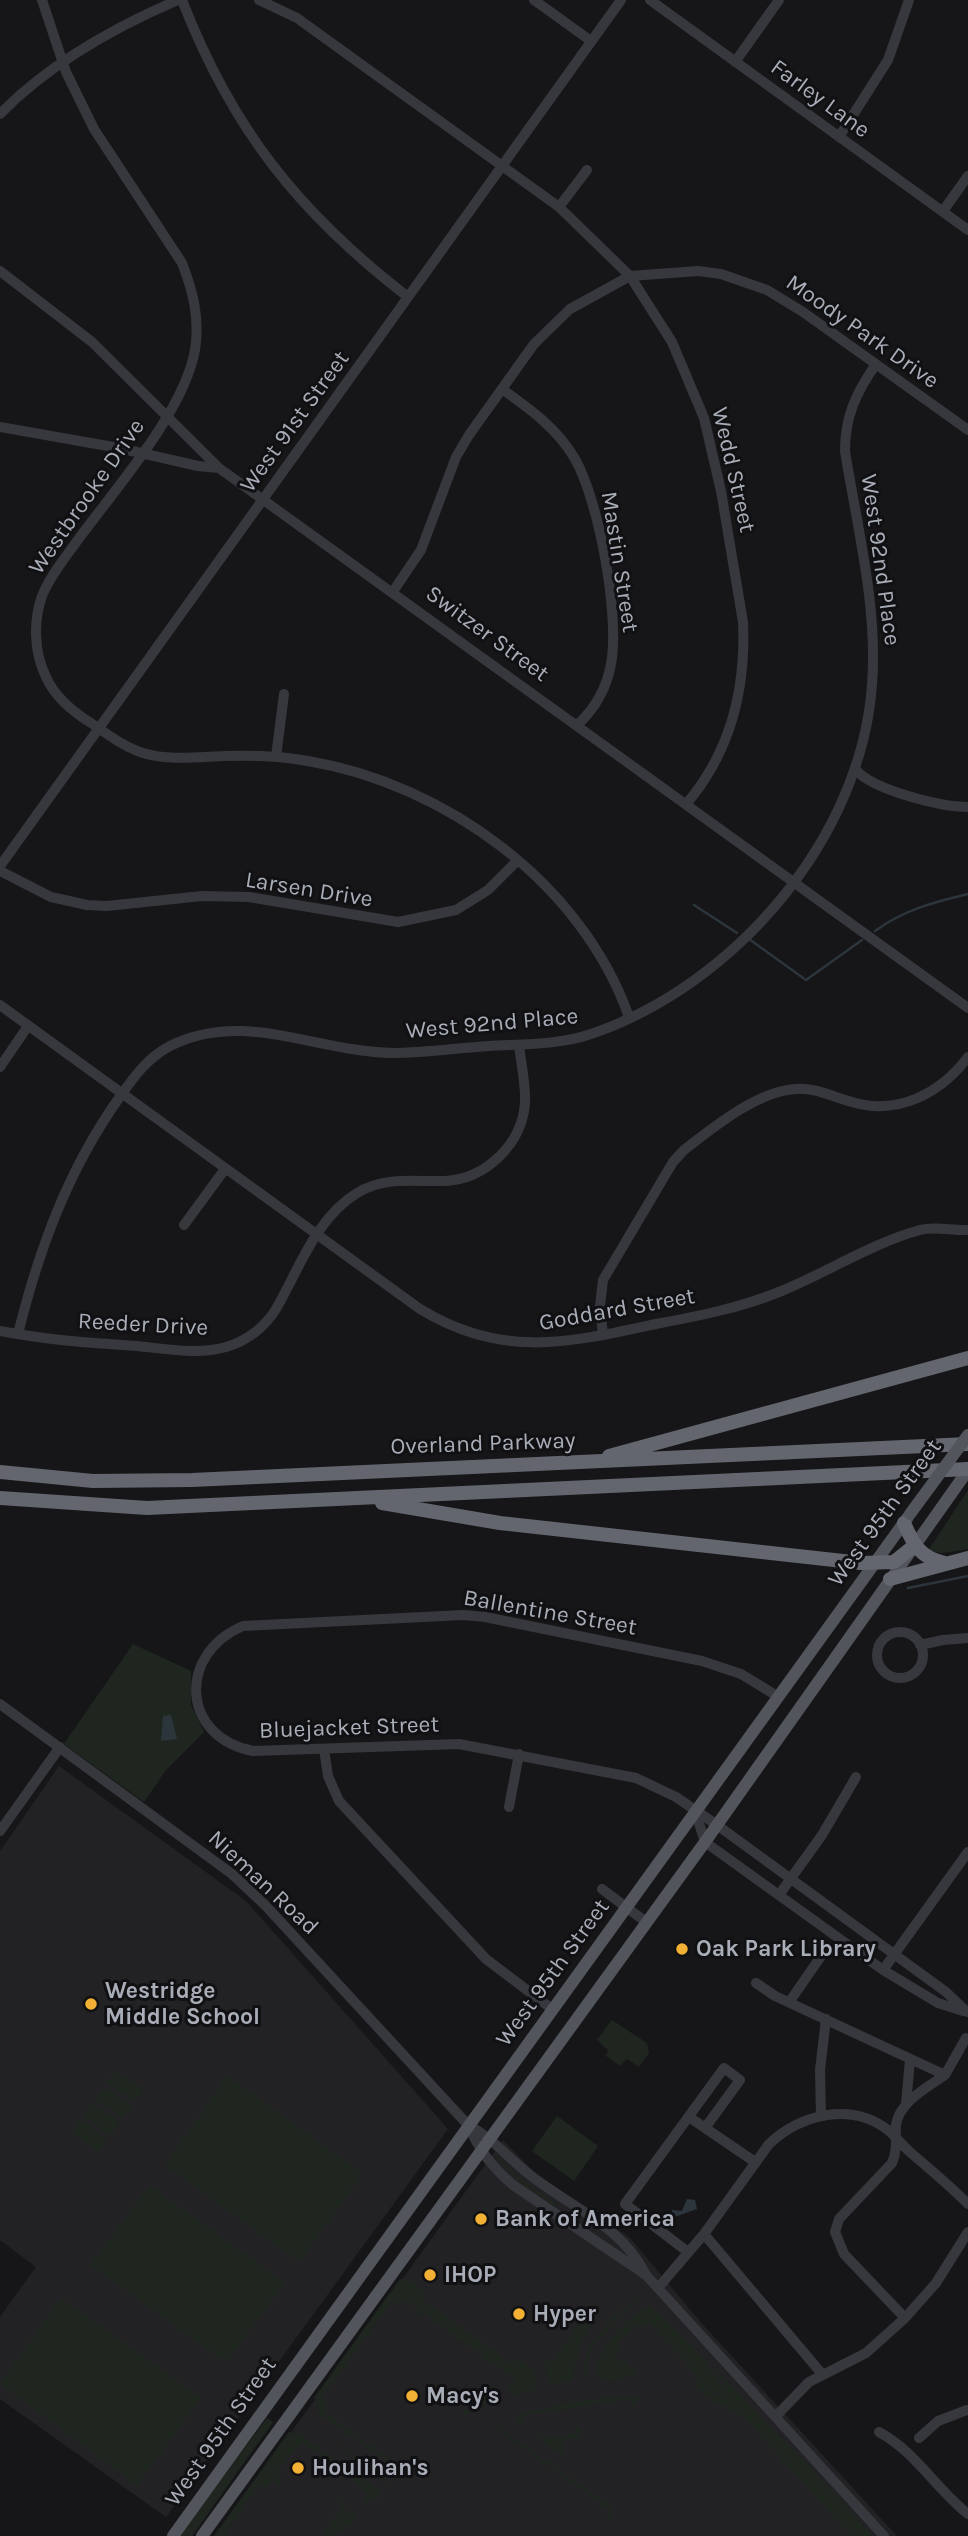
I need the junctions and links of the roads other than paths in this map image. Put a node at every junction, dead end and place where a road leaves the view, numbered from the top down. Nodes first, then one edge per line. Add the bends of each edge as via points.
1 (42, 0) edge
2 (180, 0) edge
3 (259, 0) edge
4 (534, 0) edge
5 (621, 0) edge
6 (650, 0) edge
7 (779, 0) edge
8 (909, 0) edge
9 (591, 41) junction
10 (735, 62) junction
11 (63, 63) junction
12 (0, 114) edge
13 (839, 137) junction
14 (502, 167) junction
15 (587, 170) dead end
16 (968, 176) edge
17 (559, 207) junction
18 (943, 211) junction
19 (968, 230) edge
20 (0, 271) edge
21 (630, 276) junction
22 (408, 297) junction
23 (876, 364) junction
24 (502, 389) junction
25 (168, 415) junction
26 (0, 427) edge
27 (968, 430) edge
28 (141, 452) junction
29 (219, 468) junction
30 (264, 498) junction
31 (394, 590) junction
32 (284, 694) dead end
33 (578, 724) junction
34 (99, 728) junction
35 (276, 757) junction
36 (856, 770) junction
37 (687, 803) junction
38 (968, 807) edge
39 (517, 861) junction
40 (0, 868) edge
41 (793, 881) junction
42 (0, 1005) edge
43 (968, 1008) edge
44 (629, 1017) junction
45 (28, 1026) junction
46 (519, 1045) junction
47 (968, 1057) edge
48 (0, 1067) edge
49 (122, 1093) junction
50 (225, 1169) junction
51 (184, 1225) dead end
52 (968, 1230) edge
53 (317, 1235) junction
54 (0, 1331) edge
55 (18, 1334) junction
56 (603, 1335) junction
57 (968, 1357) edge
58 (968, 1435) edge
59 (968, 1444) edge
60 (588, 1462) junction
61 (968, 1470) edge
62 (0, 1472) edge
63 (0, 1497) edge
64 (353, 1499) junction
65 (907, 1518) junction
66 (914, 1546) junction
67 (968, 1558) edge
68 (945, 1563) junction
69 (873, 1564) junction
70 (890, 1579) junction
71 (968, 1638) edge
72 (920, 1645) junction
73 (199, 1666) joint
74 (776, 1696) junction
75 (0, 1704) edge
76 (60, 1747) junction
77 (324, 1749) junction
78 (519, 1754) junction
79 (856, 1777) dead end
80 (509, 1807) dead end
81 (695, 1811) junction
82 (717, 1825) junction
83 (0, 1830) edge
84 (705, 1842) junction
85 (968, 1852) edge
86 (791, 1879) junction
87 (601, 1889) dead end
88 (779, 1895) junction
89 (626, 1907) junction
90 (646, 1922) junction
91 (826, 1949) dead end
92 (894, 1955) junction
93 (883, 1970) junction
94 (756, 1983) dead end
95 (790, 2001) junction
96 (552, 2009) junction
97 (967, 2012) edge
98 (826, 2019) junction
99 (966, 2038) dead end
100 (910, 2060) junction
101 (945, 2075) junction
102 (906, 2104) junction
103 (821, 2116) junction
104 (689, 2117) junction
105 (468, 2125) junction
106 (705, 2128) junction
107 (490, 2137) junction
108 (897, 2139) junction
109 (479, 2151) junction
110 (755, 2162) junction
111 (968, 2204) edge
112 (968, 2232) edge
113 (704, 2234) junction
114 (688, 2252) junction
115 (646, 2275) junction
116 (658, 2288) junction
117 (905, 2318) junction
118 (821, 2374) junction
119 (967, 2410) edge
120 (777, 2415) junction
121 (879, 2432) dead end
122 (919, 2438) dead end
123 (968, 2515) edge
124 (173, 2536) edge
125 (202, 2536) edge
126 (884, 2536) edge

1 - 11 street, Westbrooke Drive
2 - 11 street
2 - 22 street via 220,86 267,160 321,225
3 - 14 street, Wedd Street via 297,18
4 - 9 street
5 - 9 street, West 91st Street
6 - 10 street, Farley Lane
7 - 10 street
8 - 13 street via 888,60
9 - 14 street, West 91st Street
10 - 13 street, Farley Lane
11 - 12 street
11 - 25 street, Westbrooke Drive via 94,129 171,242 191,285 195,349 182,391
13 - 18 street, Farley Lane
14 - 17 street, Wedd Street
14 - 22 street, West 91st Street
15 - 17 street
16 - 18 street
17 - 21 street, Wedd Street
18 - 19 street, Farley Lane
20 - 25 street, Switzer Street via 92,342
21 - 23 street, Moody Park Drive via 698,271 746,281 785,300
21 - 24 street, Moody Park Drive via 570,309 549,327
21 - 37 street, Wedd Street via 672,342 704,418 743,622 742,677 731,728 711,770
22 - 30 street, West 91st Street
23 - 27 street, Moody Park Drive
23 - 36 street, West 92nd Place via 852,403 845,428 873,637 868,720
24 - 31 street, Moody Park Drive via 456,457 421,550
24 - 33 street, Mastin Street via 563,441 591,495 610,600 613,645 604,685 591,713
25 - 28 street, Westbrooke Drive
25 - 29 street, Switzer Street
26 - 28 street
28 - 29 street
28 - 34 street, Westbrooke Drive via 53,576 37,617 37,650 45,675 70,708
29 - 30 street, Switzer Street
30 - 31 street, Switzer Street
30 - 34 street, West 91st Street
31 - 33 street, Switzer Street
32 - 35 street
33 - 37 street, Switzer Street
34 - 35 street, Westbrooke Drive via 126,746 163,757
34 - 40 street, West 91st Street
35 - 39 street, Westbrooke Drive via 373,777 413,794 478,830
36 - 38 street via 864,779 925,800
36 - 41 street, West 92nd Place via 823,838
37 - 41 street, Switzer Street
39 - 40 street, Larsen Drive via 488,890 456,910 398,922 249,897 87,905 51,897
39 - 44 street, Westbrooke Drive via 577,925 600,958
41 - 43 street, Switzer Street
41 - 44 street, West 92nd Place via 740,943 682,988
42 - 45 street, Goddard Street
44 - 46 street, West 92nd Place via 574,1039
45 - 48 street
45 - 49 street, Goddard Street
46 - 49 street, West 92nd Place via 383,1052 218,1030 167,1048 147,1063
46 - 53 street, Reeder Drive via 524,1113 503,1154 469,1176 446,1181 398,1180 367,1188 336,1210
47 - 56 street via 937,1089 903,1104 872,1106 804,1089 772,1094 684,1150 603,1280
49 - 50 street, Goddard Street
49 - 55 street, West 92nd Place via 80,1159 57,1208
50 - 51 street
50 - 53 street, Goddard Street
52 - 56 street, Goddard Street via 922,1230 758,1300
53 - 55 street, Reeder Drive via 272,1315 249,1336 226,1347 197,1351
53 - 56 street, Goddard Street via 420,1309 465,1332 533,1344
54 - 55 street, Reeder Drive
57 - 60 highway
58 - 65 main road, West 95th Street, bridge
59 - 60 highway, Overland Parkway
60 - 62 highway, Overland Parkway via 147,1482
61 - 64 highway, Overland Parkway
61 - 66 main road, West 95th Street
63 - 64 highway, Overland Parkway via 147,1508
64 - 69 highway via 500,1523
65 - 66 highway
65 - 69 main road, West 95th Street
66 - 68 highway
66 - 69 highway via 894,1562
66 - 70 main road, West 95th Street
67 - 68 highway
68 - 70 highway
69 - 74 main road, West 95th Street
70 - 82 main road, West 95th Street
71 - 72 street
72 - 72 street via 901,1633 886,1637 878,1650 879,1665 889,1676 910,1676 920,1666
73 - 74 street, Ballentine Street via 215,1642 243,1626 463,1615 702,1661 741,1674
73 - 77 street, Bluejacket Street via 198,1705 212,1730 227,1743 253,1751
74 - 81 main road, West 95th Street
75 - 76 street, Nieman Road
76 - 83 street
76 - 105 street, Nieman Road via 232,1874
77 - 78 street, Bluejacket Street via 459,1744
77 - 96 street via 328,1776 339,1801 486,1959
78 - 80 street
78 - 81 street, Bluejacket Street via 636,1778
79 - 86 street
81 - 82 street, Bluejacket Street
81 - 84 street
81 - 89 main road, West 95th Street
82 - 84 main road, West 95th Street
82 - 86 street, Bluejacket Street
84 - 88 street, Bluejacket Street
84 - 90 main road, West 95th Street
85 - 92 street
86 - 88 street
86 - 92 street, Bluejacket Street
87 - 89 street
88 - 93 street, Bluejacket Street
89 - 90 street
89 - 96 main road, West 95th Street
90 - 107 main road, West 95th Street
91 - 95 street
92 - 93 street
92 - 97 street, Bluejacket Street
93 - 97 street, Bluejacket Street via 938,2003
94 - 95 street
95 - 98 street
96 - 105 main road, West 95th Street
98 - 100 street
98 - 103 street
99 - 101 street
100 - 101 street
100 - 102 street
101 - 102 street
102 - 108 street via 896,2122
103 - 108 street via 854,2116
103 - 110 street via 782,2132
104 - 106 street
104 - 106 street via 724,2067 740,2080
104 - 114 street via 625,2204
105 - 107 street, Nieman Road
105 - 109 street, Nieman Road
105 - 124 main road, West 95th Street
106 - 110 street
107 - 109 main road, West 95th Street
107 - 115 street, Nieman Road via 526,2172 635,2252
108 - 111 street
108 - 117 street via 892,2163 839,2219 835,2232 844,2254
109 - 115 street, Nieman Road via 513,2185
109 - 125 main road, West 95th Street
110 - 113 street
112 - 117 street via 936,2283
113 - 114 street
113 - 118 street
114 - 116 street
115 - 116 street, Nieman Road
116 - 120 street, Nieman Road
117 - 118 street via 866,2353
118 - 120 street
119 - 122 street via 938,2421
120 - 126 street, Nieman Road
121 - 123 street via 905,2450

